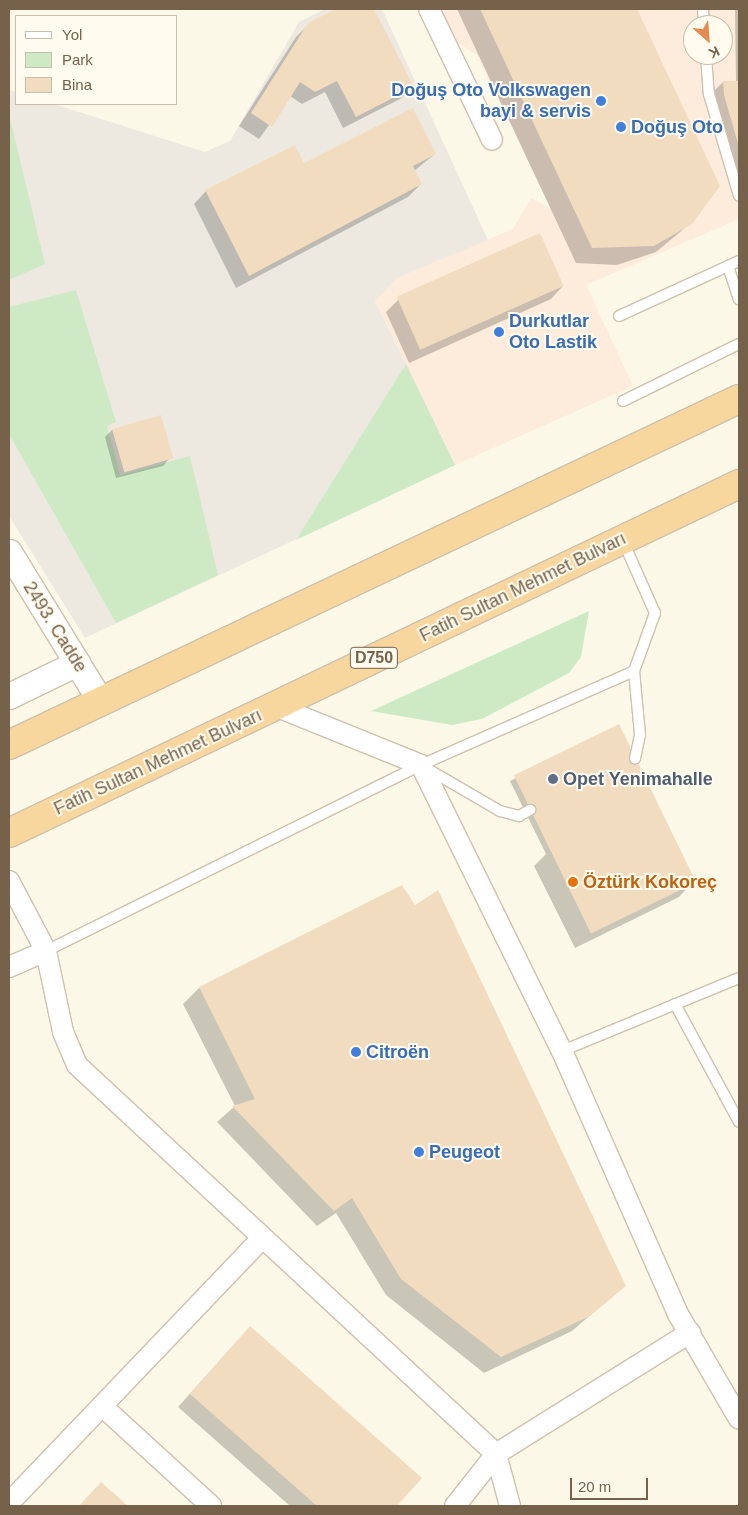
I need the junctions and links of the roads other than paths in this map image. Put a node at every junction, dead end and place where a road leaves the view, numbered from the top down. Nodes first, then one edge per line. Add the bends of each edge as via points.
1 (429, 9) edge
2 (707, 65) edge
3 (492, 140) dead end
4 (739, 196) edge
5 (739, 261) edge
6 (728, 266) junction
7 (739, 299) edge
8 (619, 316) dead end
9 (739, 344) edge
10 (739, 399) edge
11 (623, 400) dead end
12 (739, 484) edge
13 (622, 539) junction
14 (9, 552) edge
15 (77, 663) junction
16 (634, 671) junction
17 (9, 696) edge
18 (101, 702) junction
19 (275, 706) junction
20 (9, 745) edge
21 (635, 758) dead end
22 (421, 765) junction
23 (530, 810) dead end
24 (9, 833) edge
25 (9, 881) edge
26 (46, 951) junction
27 (9, 967) edge
28 (739, 978) edge
29 (675, 1004) junction
30 (562, 1051) junction
31 (739, 1122) edge
32 (262, 1238) junction
33 (690, 1333) junction
34 (102, 1406) junction
35 (739, 1419) edge
36 (496, 1454) junction
37 (9, 1503) edge
38 (211, 1506) edge
39 (455, 1506) edge
40 (510, 1506) edge

1 - 3 street
2 - 4 lane via 709,94
5 - 6 lane
6 - 7 lane
6 - 8 lane
9 - 11 lane
10 - 18 highway
12 - 13 highway, Fatih Sultan Mehmet Bulvarı / D750
13 - 16 lane via 655,613
13 - 19 highway, Fatih Sultan Mehmet Bulvarı / D750
14 - 15 street, 2493. Cadde
15 - 17 street
15 - 18 street, 2493. Cadde
16 - 21 lane via 640,735
16 - 22 lane
18 - 20 highway
19 - 22 street
19 - 24 highway, Fatih Sultan Mehmet Bulvarı / D750
22 - 23 lane via 500,811 519,816
22 - 26 lane
22 - 30 street
25 - 26 street
26 - 27 street
26 - 32 street via 63,1032 77,1065
28 - 29 lane
29 - 30 lane
29 - 31 lane
30 - 33 street
32 - 34 street
32 - 36 street
33 - 35 street
33 - 36 street
34 - 37 street
34 - 38 street
36 - 39 street
36 - 40 street

